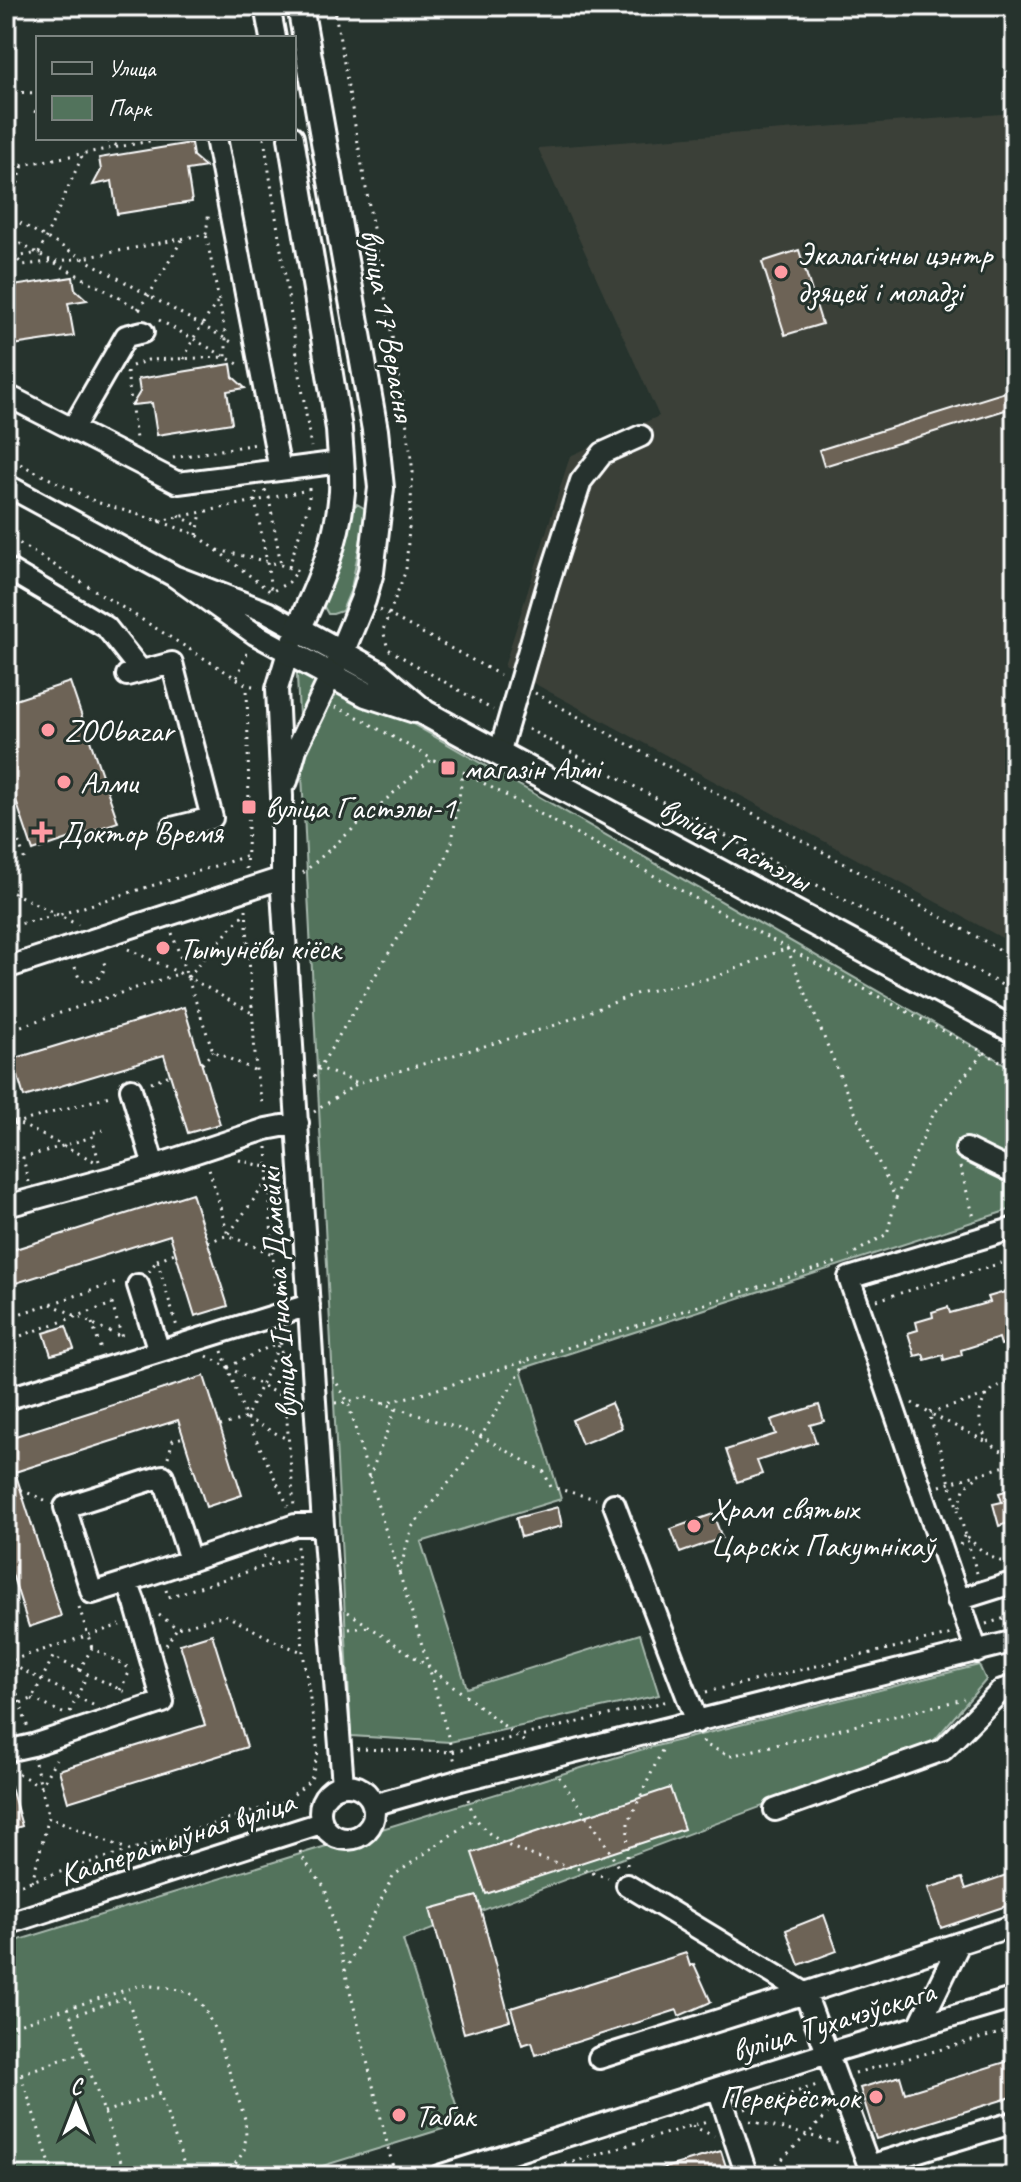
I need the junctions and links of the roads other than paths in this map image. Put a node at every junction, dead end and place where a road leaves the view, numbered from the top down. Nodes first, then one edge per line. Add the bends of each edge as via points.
1 (267, 6) edge
2 (300, 6) edge
3 (273, 36) edge
4 (216, 140) edge
5 (291, 140) edge
6 (143, 332) road end
7 (6, 395) edge
8 (73, 428) junction
9 (641, 436) dead end
10 (341, 462) junction
11 (280, 470) junction
12 (6, 485) edge
13 (6, 568) edge
14 (174, 576) junction
15 (298, 629) junction
16 (288, 652) junction
17 (341, 653) junction
18 (332, 676) junction
19 (425, 713) junction
20 (499, 754) junction
21 (282, 796) junction
22 (172, 828) dead end
23 (282, 885) junction
24 (6, 968) edge
25 (1015, 1031) edge
26 (131, 1089) road end
27 (298, 1123) junction
28 (966, 1149) road end
29 (154, 1166) junction
30 (1015, 1173) edge
31 (7, 1206) edge
32 (1015, 1228) edge
33 (138, 1285) dead end
34 (309, 1305) junction
35 (157, 1352) junction
36 (6, 1399) edge
37 (614, 1504) road end
38 (323, 1525) junction
39 (190, 1560) junction
40 (127, 1582) junction
41 (1015, 1582) edge
42 (958, 1600) junction
43 (1015, 1641) edge
44 (977, 1652) junction
45 (1009, 1688) edge
46 (697, 1722) junction
47 (6, 1751) edge
48 (343, 1785) junction
49 (373, 1805) junction
50 (775, 1810) dead end
51 (321, 1823) junction
52 (627, 1885) road end
53 (6, 1924) edge
54 (1015, 1925) edge
55 (959, 1944) junction
56 (805, 1993) junction
57 (1015, 1998) edge
58 (919, 2026) junction
59 (828, 2053) junction
60 (599, 2058) dead end
61 (718, 2088) junction
62 (1015, 2122) edge
63 (895, 2167) edge
64 (439, 2176) edge
65 (747, 2176) edge

1 - 3 main road
2 - 17 main road, вуліца 17 Верасня via 381,488 371,572
4 - 11 street
5 - 10 main road, вуліца 17 Верасня
6 - 8 street via 126,336
7 - 8 street
8 - 11 street via 150,462 178,483
9 - 20 street via 603,453 581,481
10 - 11 street
10 - 15 main road, вуліца 17 Верасня via 334,540
12 - 14 street, вуліца Гастэлы
13 - 22 street via 106,627 134,673 172,663 212,818
14 - 15 street, вуліца Гастэлы via 269,602
14 - 16 street, вуліца Гастэлы
15 - 16 street, вуліца Ігната Дамейкі
15 - 17 main road, вуліца Гастэлы
16 - 18 main road, вуліца Гастэлы
16 - 21 street, вуліца Ігната Дамейкі via 277,689
17 - 18 street, вуліца Ігната Дамейкі
17 - 19 main road, вуліца Гастэлы via 378,673
18 - 19 main road, вуліца Гастэлы via 366,694
18 - 21 street, вуліца Ігната Дамейкі via 296,749
19 - 20 main road, вуліца Гастэлы
20 - 25 main road, вуліца Гастэлы
21 - 23 street, вуліца Ігната Дамейкі
23 - 24 street via 245,889
23 - 27 street, вуліца Ігната Дамейкі
26 - 29 street
27 - 29 street
27 - 34 street, вуліца Ігната Дамейкі
28 - 30 street
29 - 31 street
32 - 42 street via 849,1278
33 - 35 street
34 - 35 street
34 - 38 street, вуліца Ігната Дамейкі
35 - 36 street
37 - 46 street
38 - 39 street via 295,1525
38 - 48 street, вуліца Ігната Дамейкі
39 - 40 street
39 - 40 street via 163,1476 65,1507 92,1593
40 - 47 street via 163,1702
41 - 42 street
42 - 44 street
43 - 44 street
44 - 46 street
45 - 50 street via 943,1750
46 - 49 street
48 - 49 street via 367,1793
48 - 51 street via 323,1799
49 - 51 street via 370,1827 350,1840 338,1839
51 - 53 street, Кааператыўная вуліца
52 - 56 street
54 - 55 street
55 - 56 street
55 - 58 street
56 - 59 street
56 - 60 street
57 - 58 street, вуліца Тухачэўскага
58 - 59 street, вуліца Тухачэўскага
59 - 61 street, вуліца Тухачэўскага
59 - 63 street via 869,2166
61 - 64 street, вуліца Тухачэўскага
61 - 65 street
62 - 63 street

